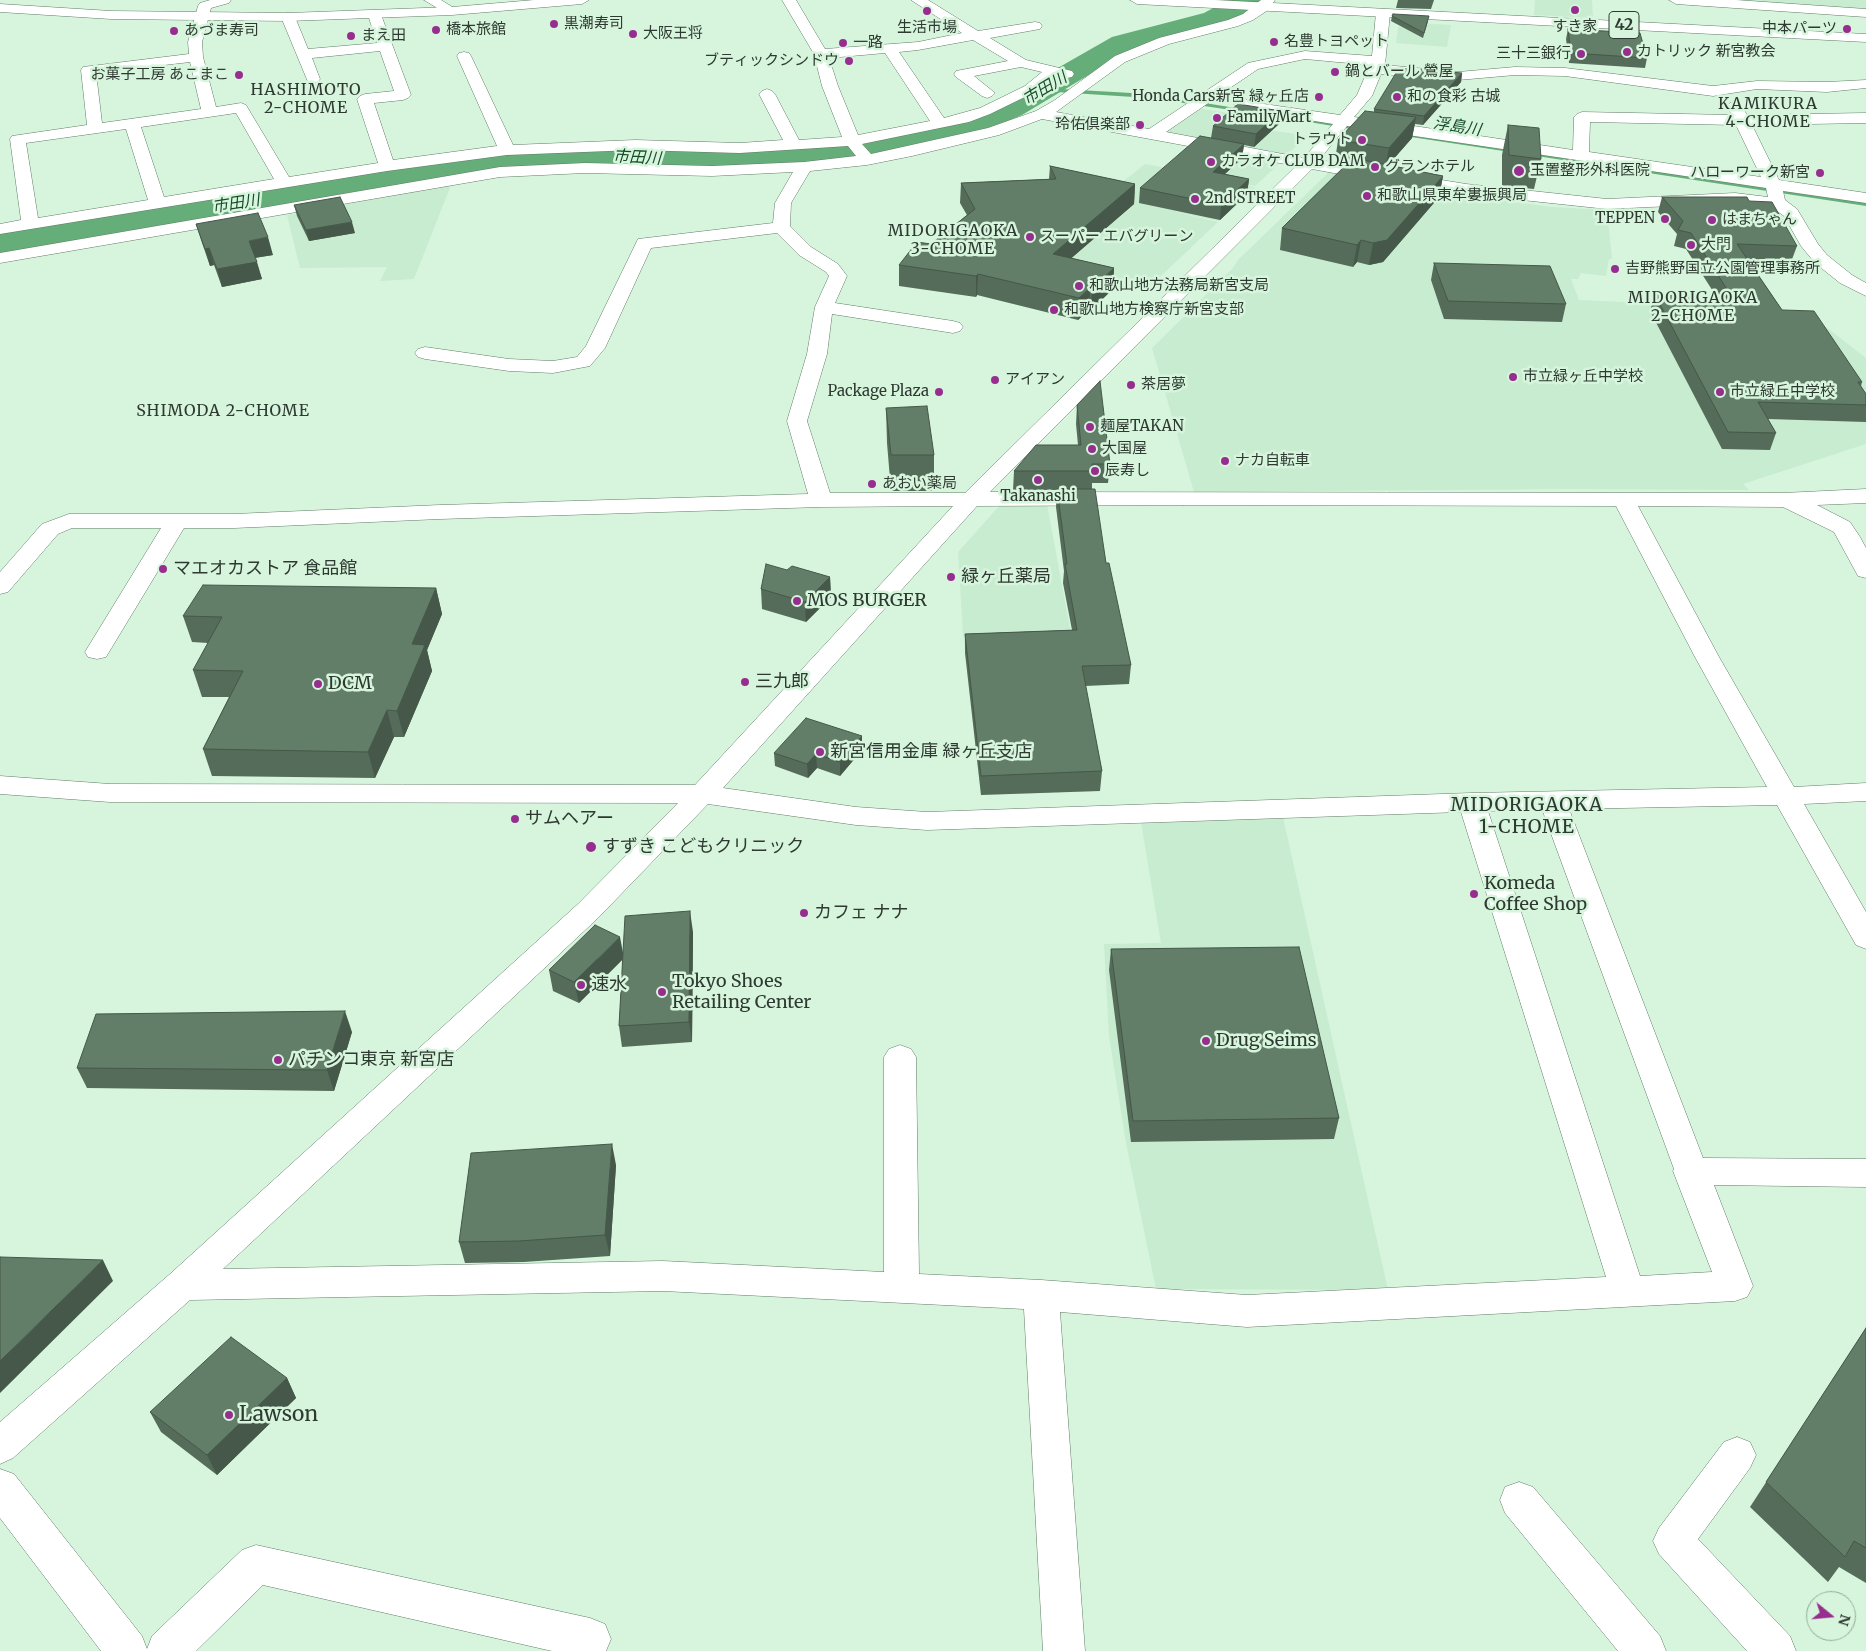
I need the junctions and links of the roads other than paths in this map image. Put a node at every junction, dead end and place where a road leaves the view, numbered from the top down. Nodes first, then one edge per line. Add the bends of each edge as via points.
1 (4, 0) edge
2 (224, 0) edge
3 (431, 0) edge
4 (582, 0) edge
5 (789, 0) edge
6 (918, 0) edge
7 (1137, 0) edge
8 (1676, 0) edge
9 (510, 2) edge
10 (1261, 4) edge
11 (1383, 7) edge
12 (0, 8) edge
13 (452, 11) junction
14 (1866, 13) edge
15 (375, 15) junction
16 (201, 16) junction
17 (288, 17) junction
18 (1035, 26) dead end
19 (974, 35) junction
20 (1866, 38) edge
21 (386, 46) junction
22 (889, 48) junction
23 (303, 54) junction
24 (821, 54) junction
25 (464, 56) dead end
26 (196, 57) junction
27 (1021, 63) junction
28 (1378, 65) junction
29 (1053, 71) junction
30 (1088, 78) junction
31 (313, 79) dead end
32 (1866, 84) edge
33 (1219, 88) junction
34 (1727, 90) junction
35 (987, 93) dead end
36 (767, 94) dead end
37 (208, 111) junction
38 (1041, 114) junction
39 (1865, 119) edge
40 (1741, 120) junction
41 (939, 122) junction
42 (1344, 122) junction
43 (132, 123) junction
44 (95, 128) junction
45 (1151, 135) junction
46 (852, 141) junction
47 (794, 146) junction
48 (507, 150) junction
49 (1581, 156) junction
50 (867, 160) junction
51 (1308, 163) junction
52 (387, 166) junction
53 (804, 167) junction
54 (284, 183) junction
55 (1773, 185) junction
56 (1866, 198) edge
57 (1778, 203) junction
58 (158, 204) junction
59 (30, 224) junction
60 (781, 227) junction
61 (0, 229) edge
62 (0, 258) edge
63 (1866, 290) edge
64 (824, 307) junction
65 (954, 327) dead end
66 (425, 353) dead end
67 (1866, 496) edge
68 (971, 498) junction
69 (1623, 499) junction
70 (821, 500) junction
71 (1783, 500) junction
72 (176, 522) junction
73 (1866, 571) edge
74 (0, 587) edge
75 (97, 652) dead end
76 (0, 785) edge
77 (1866, 792) edge
78 (702, 794) junction
79 (1787, 796) junction
80 (1552, 800) junction
81 (1471, 802) junction
82 (1866, 938) edge
83 (900, 1057) dead end
84 (1690, 1171) junction
85 (1866, 1172) edge
86 (182, 1285) junction
87 (902, 1288) junction
88 (1628, 1292) junction
89 (1041, 1295) junction
90 (0, 1446) edge
91 (1737, 1455) dead end
92 (0, 1487) edge
93 (1519, 1500) dead end
94 (590, 1639) dead end
95 (127, 1651) edge
96 (167, 1651) edge
97 (1064, 1651) edge
98 (1645, 1651) edge
99 (1775, 1651) edge

1 - 16 main road
2 - 16 main road via 205,6
3 - 13 main road
4 - 9 main road
5 - 24 main road
6 - 19 main road
7 - 10 main road, 42
8 - 14 main road
9 - 13 main road
10 - 11 main road, 42
10 - 30 main road via 1248,17 1146,47
11 - 20 main road, 42
11 - 28 main road
12 - 16 main road via 111,15
13 - 15 main road
15 - 17 main road
15 - 21 main road
16 - 17 main road
16 - 26 main road via 195,42
17 - 23 main road
18 - 19 main road
19 - 22 main road
19 - 27 main road
21 - 23 main road
21 - 52 main road via 403,95 365,99
22 - 24 main road
22 - 41 main road
23 - 31 main road
24 - 46 main road
25 - 48 main road
26 - 37 main road
26 - 44 main road via 88,70
27 - 29 main road
27 - 35 main road via 961,74
28 - 33 main road via 1299,56 1253,66
28 - 34 main road via 1458,76 1515,71 1565,72 1683,88
28 - 42 main road via 1362,100
29 - 30 main road
29 - 41 main road via 1030,89 985,111 963,119
30 - 38 main road
32 - 34 main road via 1827,87 1757,85
33 - 42 main road via 1246,106
33 - 45 main road
34 - 40 main road
36 - 47 main road
37 - 43 main road
37 - 54 main road via 241,108
38 - 45 main road
38 - 50 main road via 993,132
39 - 40 main road
40 - 49 main road via 1582,117
40 - 55 main road
41 - 46 main road
42 - 49 main road
42 - 51 main road
43 - 44 main road
43 - 58 main road
44 - 59 main road via 18,139
45 - 51 main road
46 - 47 main road
46 - 50 main road
47 - 48 main road via 720,149 635,145
48 - 52 main road
49 - 55 main road
50 - 53 main road
51 - 57 main road via 1422,183 1542,198 1632,204 1735,198
51 - 68 main road
52 - 54 main road
53 - 60 main road via 783,203
53 - 62 main road via 712,171 586,168 500,172
54 - 58 main road
55 - 56 main road
55 - 57 main road
57 - 63 main road via 1791,213 1821,259
58 - 59 main road
59 - 61 main road
60 - 64 main road via 805,251 832,268 838,276
60 - 66 main road via 644,243 595,348 583,362 553,367 509,365
64 - 65 main road
64 - 70 main road via 817,354 797,421
67 - 71 main road
68 - 69 main road
68 - 70 main road
68 - 78 main road
69 - 71 main road
69 - 79 main road via 1707,657
70 - 72 main road
71 - 73 main road via 1842,527
72 - 74 main road via 69,521 50,529
72 - 75 main road
76 - 78 main road via 110,793
77 - 79 main road
78 - 81 main road via 856,816 927,821
78 - 86 main road via 588,911
79 - 80 main road
79 - 82 main road
80 - 81 main road
80 - 84 main road
81 - 88 main road
83 - 87 main road
84 - 85 main road
84 - 88 main road via 1735,1286
86 - 87 main road via 663,1276
86 - 90 main road
87 - 89 main road
88 - 89 main road via 1247,1311
89 - 97 main road
91 - 99 main road via 1673,1541
92 - 95 main road
93 - 98 main road
94 - 96 main road via 256,1564

